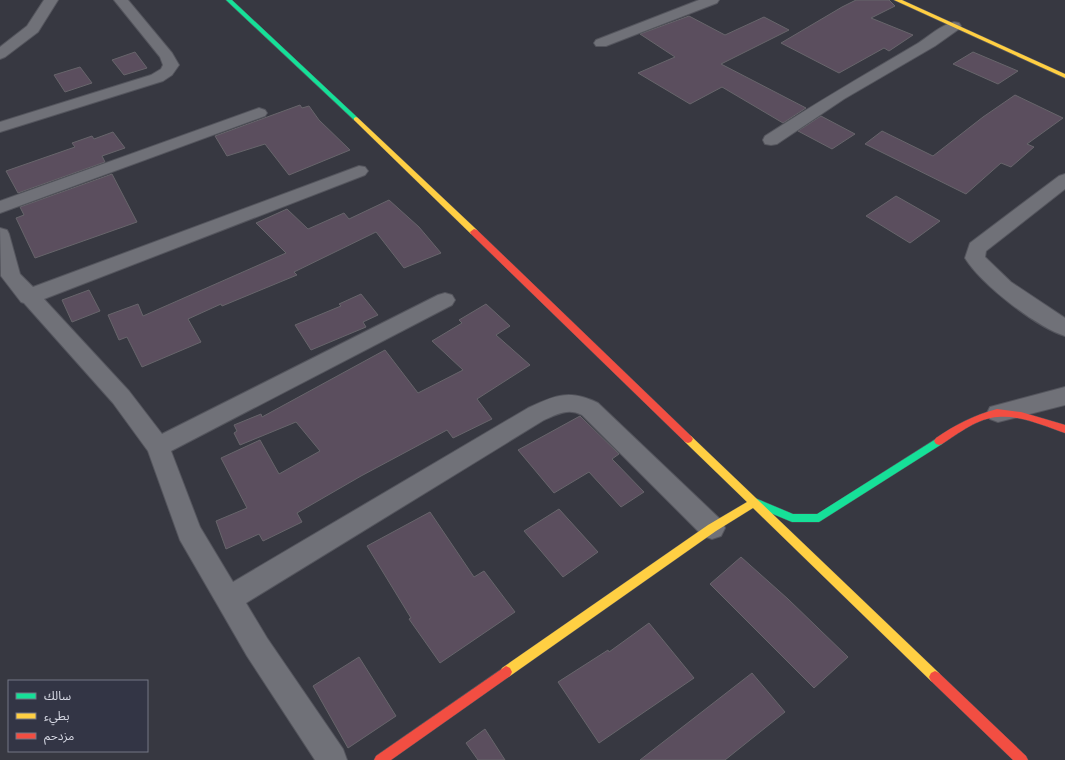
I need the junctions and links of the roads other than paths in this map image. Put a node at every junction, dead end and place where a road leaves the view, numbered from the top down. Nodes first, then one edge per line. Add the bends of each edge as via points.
1 (51, 0) edge
2 (121, 0) edge
3 (229, 0) edge
4 (712, 0) edge
5 (897, 0) edge
6 (954, 26) junction
7 (601, 43) dead end
8 (0, 54) edge
9 (1065, 76) edge
10 (259, 113) dead end
11 (0, 127) edge
12 (771, 140) dead end
13 (360, 171) dead end
14 (1065, 180) edge
15 (0, 207) edge
16 (0, 234) edge
17 (28, 298) junction
18 (445, 300) dead end
19 (1065, 328) edge
20 (1065, 396) edge
21 (998, 413) junction
22 (1065, 429) edge
23 (158, 447) junction
24 (755, 502) junction
25 (712, 528) junction
26 (228, 598) junction
27 (332, 760) edge
28 (380, 760) edge
29 (1022, 760) edge

1 - 8 street via 33,29
2 - 11 street via 166,56 171,64 167,72 157,78
3 - 24 street via 296,61
4 - 7 street
5 - 6 street
6 - 9 street
6 - 12 street
10 - 15 street
13 - 17 street
14 - 19 street via 977,248 975,258 983,270 1048,319
16 - 17 street via 11,276
17 - 23 street via 121,397
18 - 23 street
20 - 21 street
21 - 22 street via 1047,421
21 - 24 street via 968,422 819,518 792,518
23 - 26 street via 189,532
24 - 25 street
24 - 29 street
25 - 26 street via 590,409 577,401 560,404 536,414
25 - 28 street
26 - 27 street

